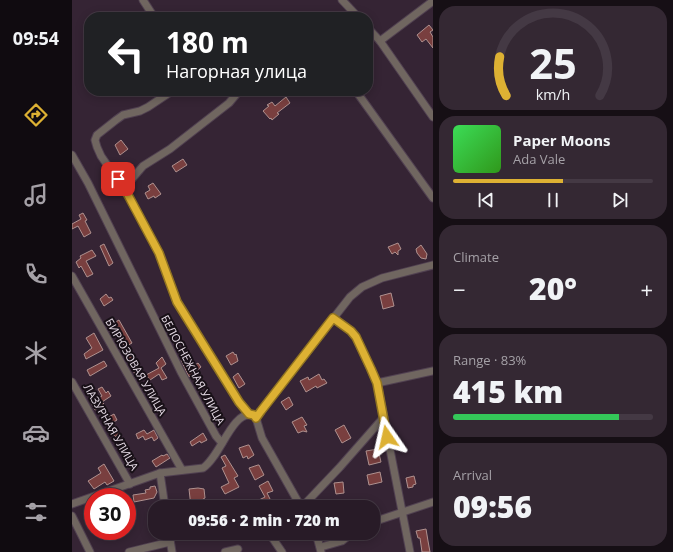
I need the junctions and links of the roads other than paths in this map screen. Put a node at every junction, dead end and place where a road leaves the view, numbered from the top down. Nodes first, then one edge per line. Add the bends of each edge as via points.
1 (143, 0) edge
2 (342, 0) edge
3 (432, 2) edge
4 (151, 12) edge
5 (353, 12) edge
6 (373, 33) edge
7 (380, 41) junction
8 (164, 96) edge
9 (235, 96) edge
10 (360, 96) edge
11 (433, 117) edge
12 (72, 155) edge
13 (118, 179) junction
14 (131, 180) junction
15 (128, 195) junction
16 (433, 198) edge
17 (433, 265) edge
18 (72, 276) edge
19 (333, 318) junction
20 (433, 371) edge
21 (72, 382) edge
22 (377, 383) junction
23 (249, 414) junction
24 (384, 417) junction
25 (256, 418) junction
26 (222, 443) junction
27 (182, 470) junction
28 (160, 473) junction
29 (130, 484) junction
30 (164, 500) edge
31 (296, 500) edge
32 (307, 500) edge
33 (433, 502) edge
34 (72, 504) edge
35 (402, 513) junction
36 (72, 516) edge
37 (380, 520) edge
38 (273, 540) edge
39 (318, 540) edge
40 (343, 540) edge
41 (170, 542) joint
42 (238, 549) dead end
43 (321, 550) edge
44 (90, 552) edge
45 (129, 552) edge
46 (172, 552) edge
47 (225, 552) edge
48 (282, 552) edge
49 (410, 552) edge

1 - 4 street
2 - 5 street
3 - 7 street
6 - 7 street
7 - 11 street
8 - 13 street via 140,111 123,115 97,135 97,147 101,156
9 - 14 street via 170,149 143,166
10 - 16 street
12 - 26 street, БЕЛОСНЕЖНАЯ УЛИЦА via 181,372
13 - 14 street
13 - 15 street
14 - 15 street
15 - 23 street via 159,253 177,302
17 - 19 street via 382,278 362,287
18 - 27 street, БИРЮЗОВАЯ УЛИЦА
19 - 22 street via 356,337
19 - 25 street
20 - 22 street
21 - 29 street, ЛАЗУРНАЯ УЛИЦА
22 - 24 street
23 - 25 street
23 - 26 street via 237,420
24 - 32 street
24 - 35 street
25 - 31 street via 262,438
26 - 27 street via 217,453 203,468
27 - 28 street
28 - 29 street
28 - 30 street
29 - 34 street
33 - 35 street
35 - 37 street
35 - 49 street
36 - 44 street
38 - 48 street
39 - 43 street
40 - 43 street
41 - 45 street
41 - 46 street
42 - 47 street

